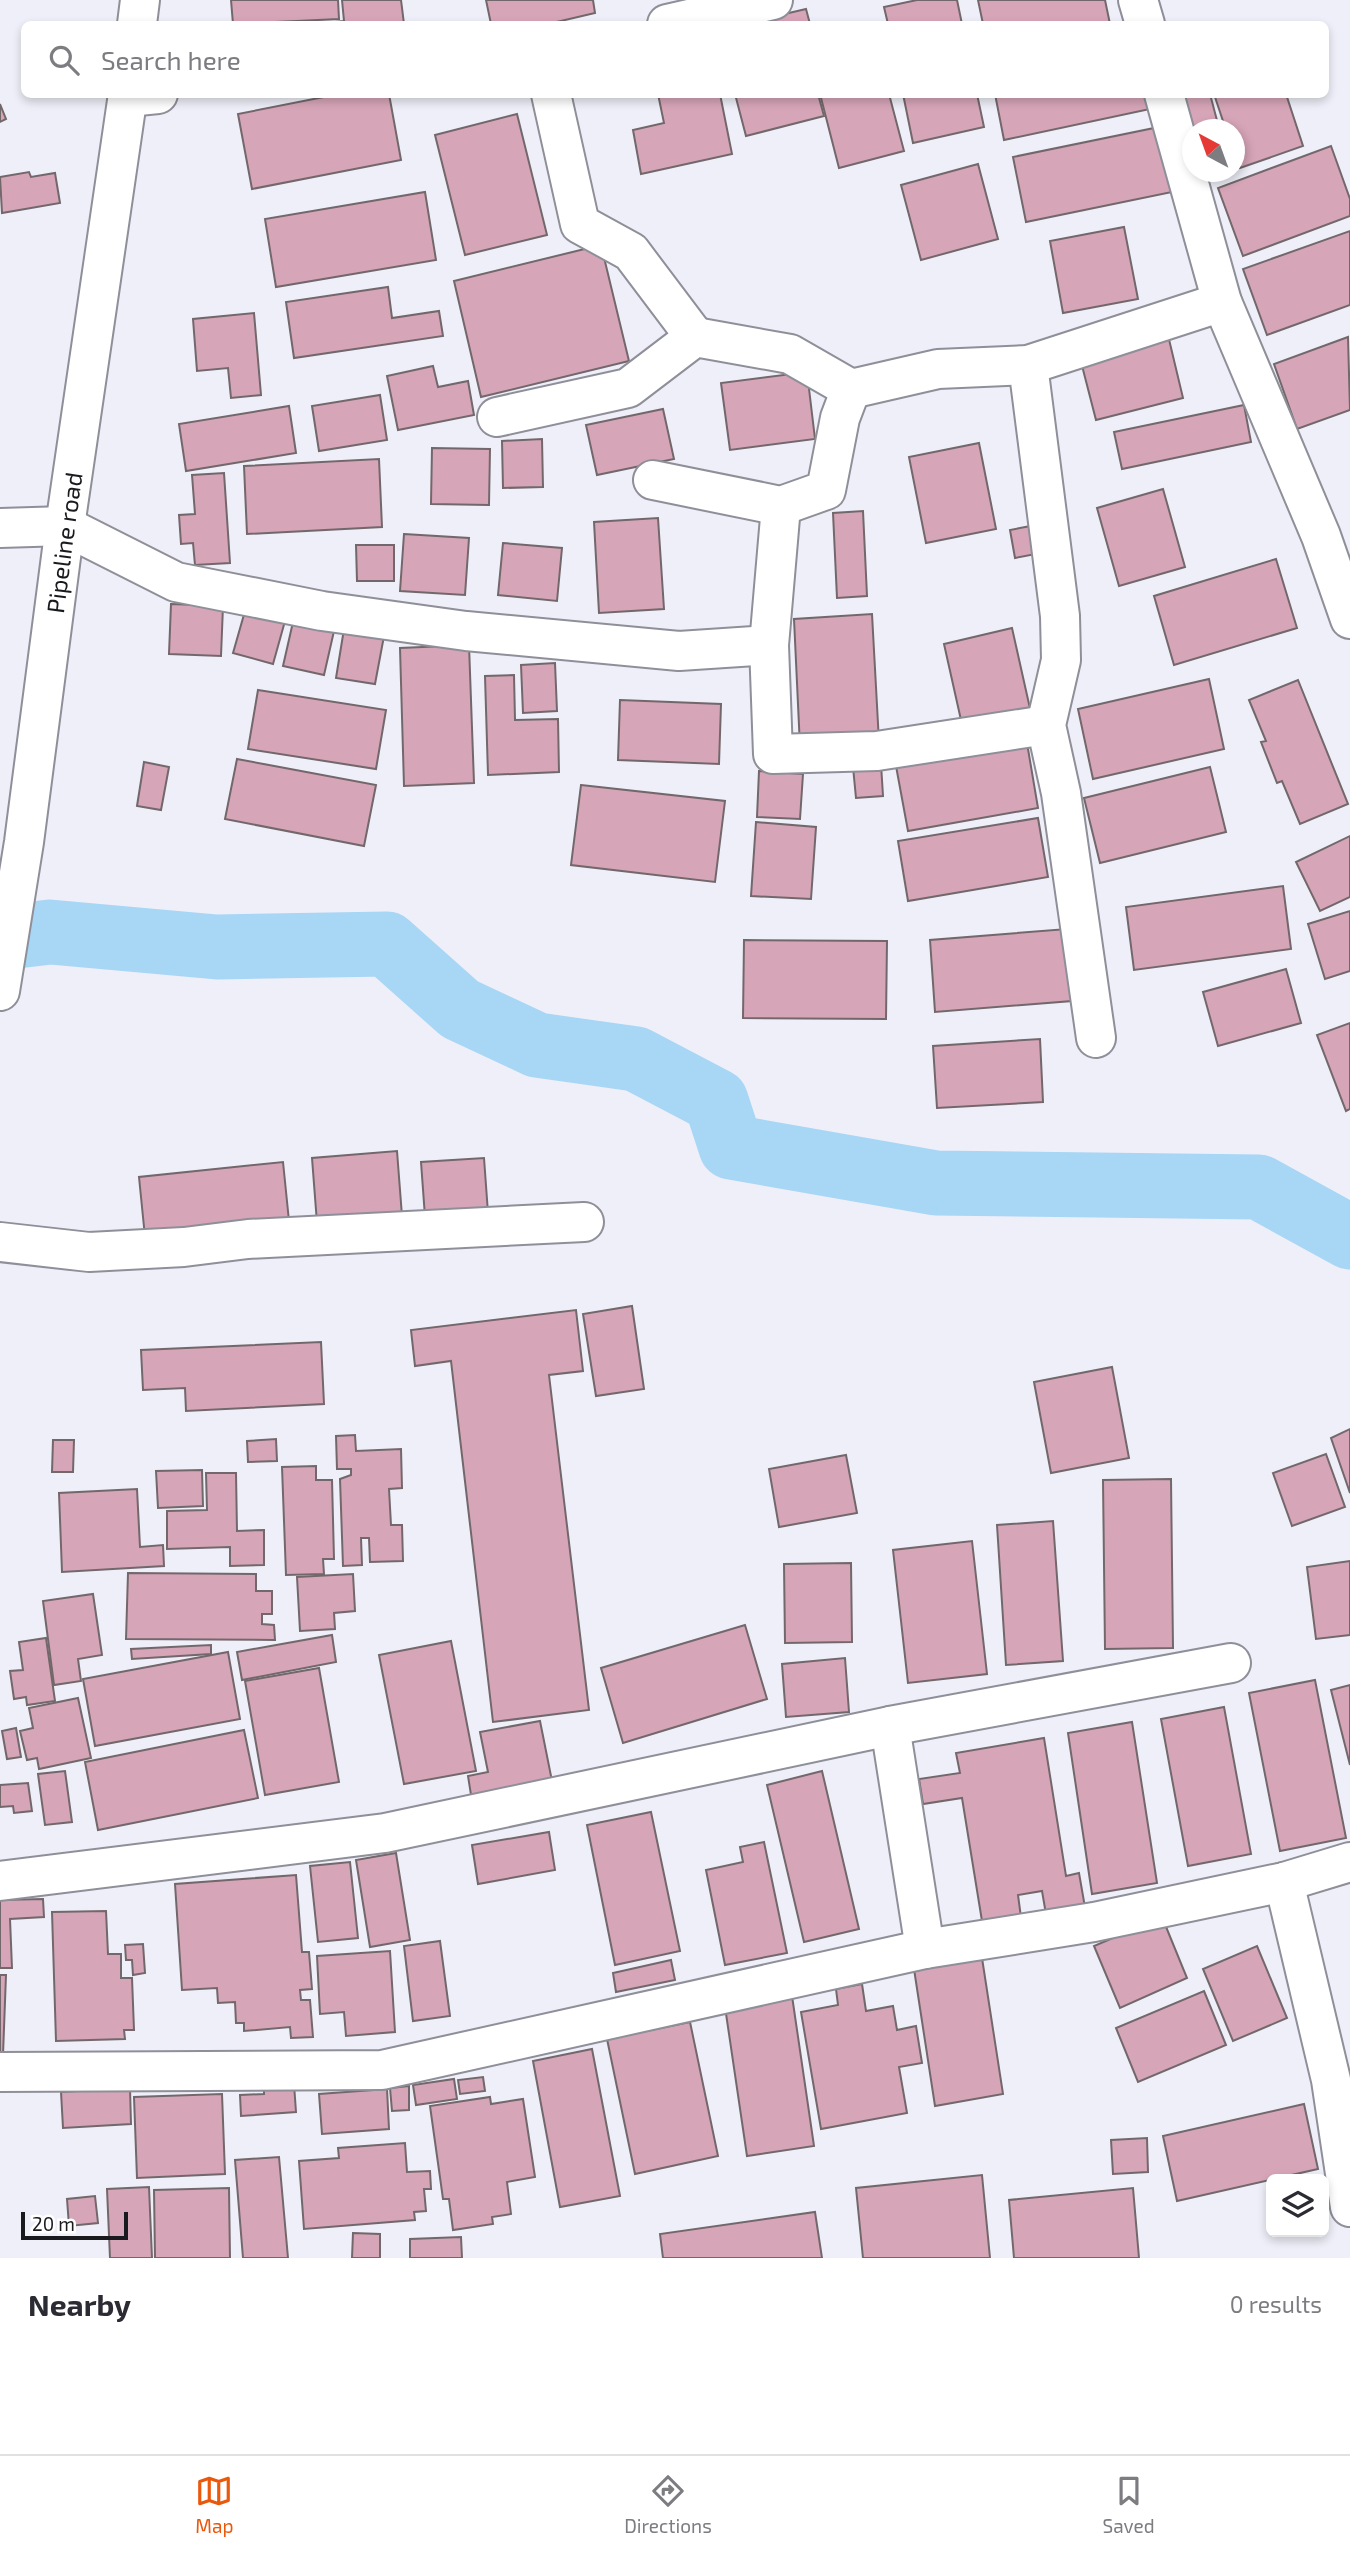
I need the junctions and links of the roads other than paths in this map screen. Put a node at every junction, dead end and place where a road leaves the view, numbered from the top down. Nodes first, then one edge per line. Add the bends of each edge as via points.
1 (140, 0) edge
2 (774, 0) edge
3 (1138, 0) edge
4 (137, 21) edge
5 (680, 21) edge
6 (1144, 21) edge
7 (137, 98) edge
8 (552, 98) edge
9 (1165, 98) edge
10 (1222, 302) junction
11 (695, 337) junction
12 (1028, 365) junction
13 (851, 389) junction
14 (497, 417) dead end
15 (653, 480) dead end
16 (781, 506) junction
17 (65, 526) junction
18 (0, 528) edge
19 (1350, 619) edge
20 (769, 645) junction
21 (1046, 725) junction
22 (0, 991) edge
23 (1096, 1038) dead end
24 (584, 1222) dead end
25 (0, 1242) edge
26 (1231, 1663) dead end
27 (890, 1726) junction
28 (1350, 1862) edge
29 (0, 1881) edge
30 (1284, 1882) junction
31 (925, 1950) junction
32 (0, 2072) edge
33 (1340, 2077) edge
34 (1350, 2207) edge

1 - 4 street
2 - 5 street
3 - 6 street
7 - 17 street, Pipeline road
8 - 11 street via 580,224 631,252
9 - 10 street
10 - 12 street
10 - 19 street via 1321,536
11 - 13 street via 790,354
11 - 14 street via 628,388
12 - 13 street via 938,369
12 - 21 street via 1060,616 1062,660
13 - 16 street via 840,418 826,490
15 - 16 street
16 - 20 street
17 - 18 street
17 - 20 street via 176,582 322,611 466,631 679,651
17 - 22 street, Pipeline road
20 - 21 street via 773,754 877,751
21 - 23 street
24 - 25 street via 89,1252
26 - 27 street
27 - 29 street via 384,1833
27 - 31 street
28 - 30 street
30 - 31 street via 1094,1922
30 - 33 street
31 - 32 street via 382,2070
33 - 34 street

